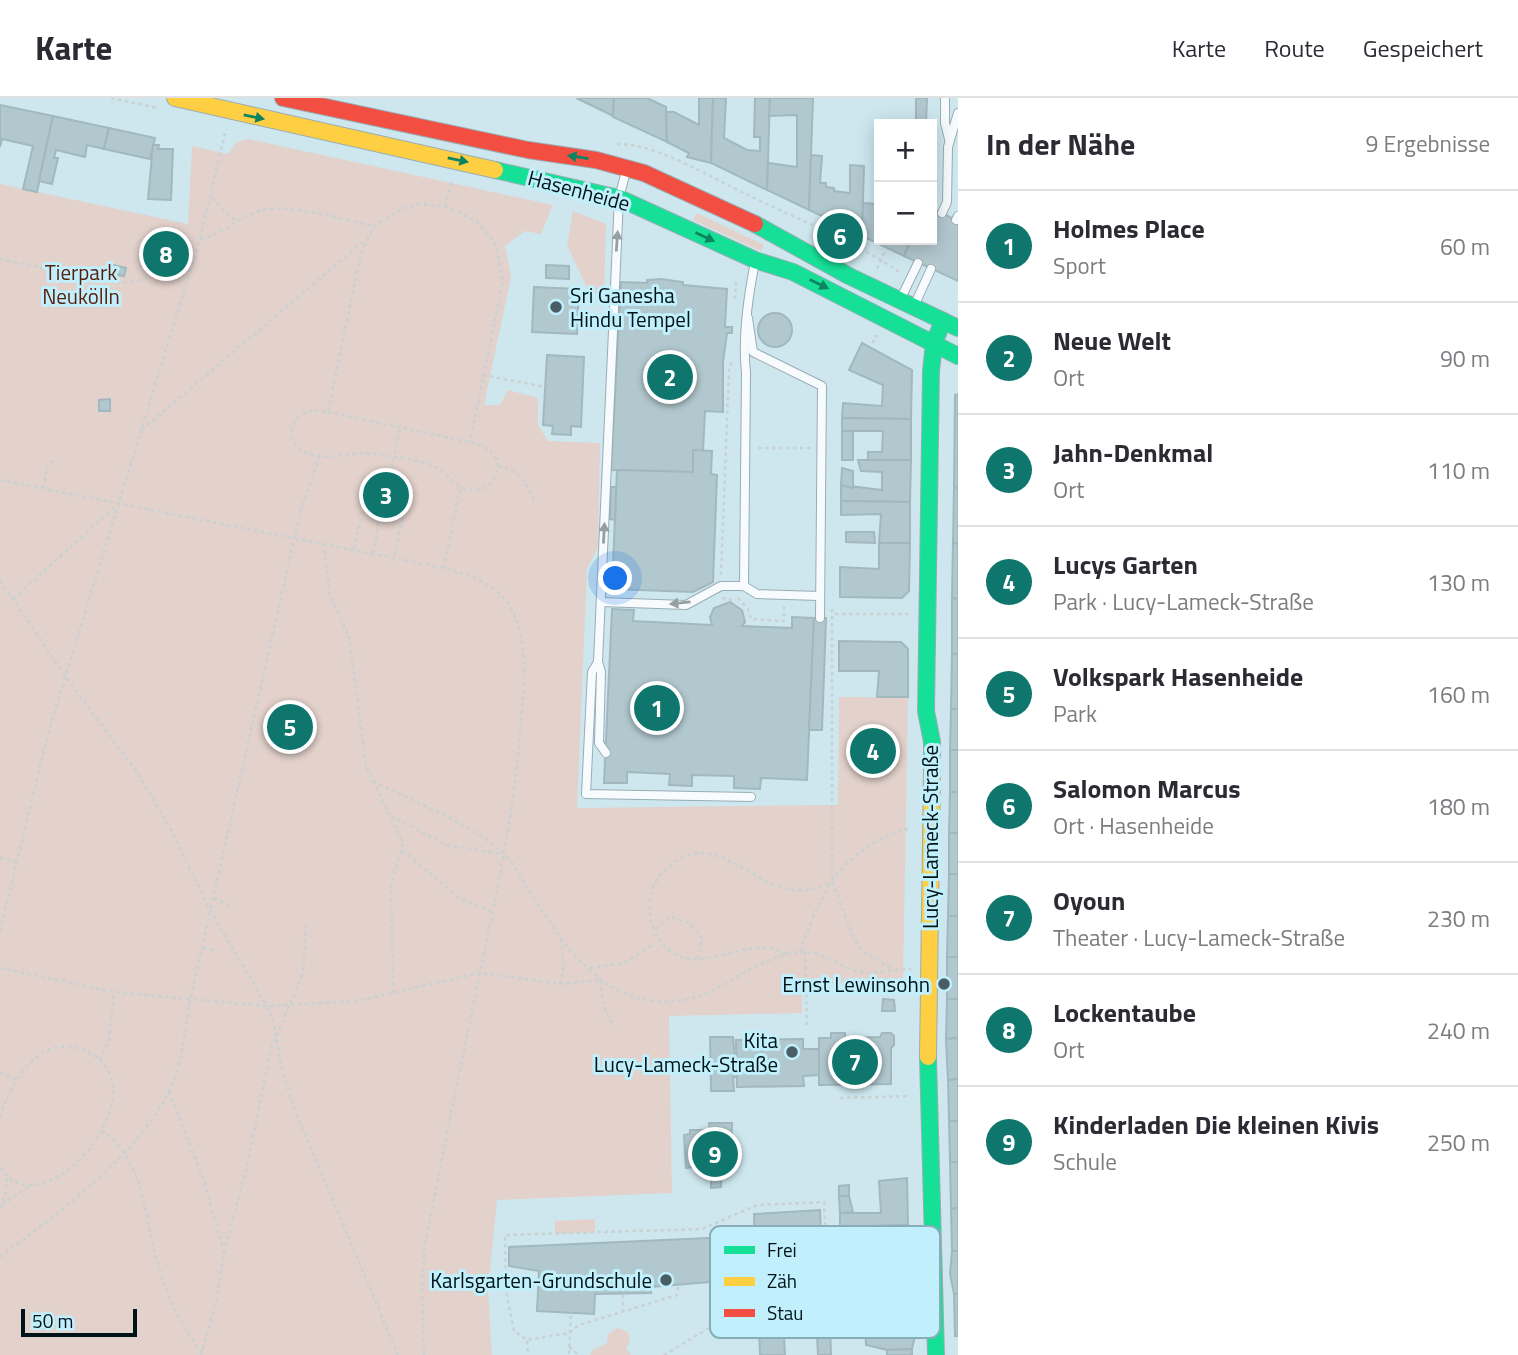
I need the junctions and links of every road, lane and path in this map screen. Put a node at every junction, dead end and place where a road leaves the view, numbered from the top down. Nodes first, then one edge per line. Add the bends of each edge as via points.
1 (110, 98) edge
2 (283, 98) edge
3 (945, 98) edge
4 (168, 104) edge
5 (958, 113) edge
6 (396, 122) junction
7 (227, 123) dead end
8 (949, 139) junction
9 (630, 144) dead end
10 (391, 146) junction
11 (456, 160) junction
12 (627, 168) junction
13 (211, 197) junction
14 (698, 197) junction
15 (619, 198) junction
16 (446, 206) junction
17 (942, 213) dead end
18 (667, 219) junction
19 (236, 222) junction
20 (374, 226) junction
21 (200, 239) junction
22 (366, 240) junction
23 (884, 253) dead end
24 (195, 254) junction
25 (0, 259) edge
26 (881, 259) junction
27 (755, 260) junction
28 (918, 263) dead end
29 (931, 269) dead end
30 (880, 270) dead end
31 (902, 274) dead end
32 (736, 278) dead end
33 (735, 302) dead end
34 (907, 304) junction
35 (748, 318) junction
36 (943, 321) junction
37 (958, 328) edge
38 (875, 336) dead end
39 (873, 343) dead end
40 (934, 343) junction
41 (734, 350) dead end
42 (958, 356) edge
43 (483, 375) junction
44 (545, 387) dead end
45 (328, 412) junction
46 (400, 428) junction
47 (142, 430) junction
48 (470, 442) junction
49 (746, 448) junction
50 (821, 448) junction
51 (54, 457) dead end
52 (319, 457) junction
53 (394, 458) junction
54 (498, 466) junction
55 (0, 480) edge
56 (389, 481) junction
57 (460, 488) junction
58 (43, 489) junction
59 (383, 489) dead end
60 (534, 500) dead end
61 (119, 504) junction
62 (294, 537) junction
63 (324, 544) junction
64 (354, 549) junction
65 (373, 553) junction
66 (394, 557) junction
67 (444, 568) junction
68 (0, 580) edge
69 (721, 581) dead end
70 (744, 586) junction
71 (820, 596) junction
72 (13, 599) junction
73 (725, 600) dead end
74 (601, 601) junction
75 (834, 614) junction
76 (908, 614) dead end
77 (820, 618) dead end
78 (784, 621) dead end
79 (598, 662) junction
80 (65, 676) junction
81 (606, 753) dead end
82 (373, 781) junction
83 (751, 797) dead end
84 (390, 816) junction
85 (908, 829) dead end
86 (402, 850) junction
87 (506, 854) junction
88 (0, 858) edge
89 (17, 862) junction
90 (832, 881) junction
91 (214, 898) junction
92 (229, 905) dead end
93 (211, 912) junction
94 (493, 912) junction
95 (306, 925) dead end
96 (654, 929) junction
97 (0, 931) edge
98 (561, 938) junction
99 (654, 944) dead end
100 (202, 948) junction
101 (217, 951) dead end
102 (802, 952) junction
103 (786, 954) junction
104 (698, 959) junction
105 (0, 968) edge
106 (589, 968) junction
107 (928, 969) junction
108 (894, 970) junction
109 (480, 973) junction
110 (601, 980) junction
111 (560, 984) junction
112 (114, 992) junction
113 (393, 993) junction
114 (190, 1000) junction
115 (292, 1005) junction
116 (267, 1006) junction
117 (807, 1025) dead end
118 (616, 1027) dead end
119 (276, 1036) junction
120 (100, 1060) junction
121 (0, 1073) edge
122 (17, 1080) junction
123 (169, 1091) junction
124 (908, 1097) dead end
125 (840, 1098) dead end
126 (0, 1117) edge
127 (102, 1130) junction
128 (127, 1154) junction
129 (0, 1167) edge
130 (7, 1176) junction
131 (31, 1186) junction
132 (1, 1206) edge
133 (825, 1226) edge
134 (932, 1226) edge
135 (224, 1253) junction
136 (0, 1257) edge
137 (678, 1287) dead end
138 (623, 1295) dead end
139 (623, 1312) junction
140 (571, 1313) dead end
141 (710, 1327) edge
142 (569, 1333) junction
143 (527, 1340) junction
144 (569, 1347) junction
145 (203, 1354) edge
146 (569, 1354) edge
147 (398, 1355) edge
148 (424, 1355) edge
149 (528, 1355) edge
150 (579, 1355) edge
151 (664, 1355) edge

1 - 4 path
2 - 6 main road, Hasenheide
3 - 8 lane
4 -> 10 main road, Hasenheide
5 - 8 lane
6 - 10 main road
12 -> 6 main road, Hasenheide
7 - 13 path
8 - 17 lane via 947,201
9 - 26 path via 682,163
10 - 11 main road, Hasenheide
11 -> 15 main road, Hasenheide
11 - 16 path
12 - 14 main road, Hasenheide
12 - 15 lane
13 - 19 path
13 - 21 path
14 - 18 main road via 676,205
14 - 34 main road, Hasenheide
15 - 18 main road, Hasenheide
74 -> 15 lane
16 - 20 path via 419,204
16 - 43 path via 484,228 501,257 503,281
18 -> 27 main road, Hasenheide
19 - 20 path via 270,209
19 - 21 path via 213,237
20 - 22 path
21 - 24 path
22 - 45 path
22 - 47 path
23 - 26 path
24 - 25 path via 138,281 116,283
24 - 47 path
26 - 30 path
26 - 31 path
27 - 35 lane
27 -> 40 main road, Hasenheide via 793,272
28 - 34 lane
29 - 34 lane
32 - 33 path
34 - 36 main road, Hasenheide
35 - 49 lane via 744,342
35 - 50 lane via 753,352 822,386
36 - 37 main road, Hasenheide
36 - 40 main road, Lucy-Lameck-Straße
38 - 39 path
40 - 42 main road, Hasenheide
40 - 107 main road, Lucy-Lameck-Straße via 926,711 932,742
41 - 69 path via 729,371
43 - 44 path
43 - 48 path
45 - 46 path
45 - 52 path via 303,412 292,429 297,447
46 - 48 path
46 - 53 path
47 - 61 path
48 - 54 path via 489,448
49 - 50 path
49 - 70 lane
50 - 71 lane
51 - 58 path via 48,463
52 - 53 path via 372,453
52 - 62 path
53 - 56 path
53 - 57 path via 435,466
54 - 57 path via 484,488
54 - 60 path via 511,468 526,480
55 - 58 path
56 - 64 path via 366,491
56 - 66 path via 407,499
57 - 67 path
58 - 61 path
59 - 65 path
61 - 62 path
61 - 72 path
61 - 80 path
62 - 63 path
62 - 91 path
63 - 64 path
63 - 82 path via 330,596 349,636 360,731
64 - 65 path
65 - 66 path
66 - 67 path
67 - 87 path via 492,586 506,600 522,642 518,772
68 - 72 path
70 - 71 lane via 757,594
70 -> 74 lane via 721,586 686,605
71 - 75 path
71 - 77 lane
72 - 80 path
73 - 78 path via 732,596 740,599 751,620
74 - 79 lane
75 - 76 path
75 - 90 path
79 - 81 lane via 598,743
79 - 83 lane via 592,672 586,794
80 - 89 path
80 - 93 path via 137,772
82 - 84 path
82 - 87 path via 475,832
84 - 86 path via 401,836
84 - 87 path via 446,845
85 - 90 path via 862,853
86 - 94 path via 459,898
86 - 113 path via 391,884
87 - 94 path
87 - 98 path
88 - 89 path
89 - 97 path
90 - 96 path via 810,891 788,891 751,876 731,860 695,852 678,860 656,883 650,909
90 - 102 path
90 - 108 path via 863,952
91 - 92 path
91 - 93 path
93 - 100 path
93 - 116 path
94 - 109 path
95 - 115 path via 303,973
96 - 104 path via 671,951
96 - 104 path via 671,917 690,923 702,938
98 - 106 path
98 - 111 path via 564,966
99 - 106 path via 624,963
100 - 101 path
100 - 114 path
102 - 103 path
102 - 108 path via 864,972
102 - 117 path
103 - 104 path via 773,947
103 - 110 path via 691,999 649,1000 624,994
105 - 112 path
106 - 110 path
107 - 108 path
107 - 134 main road, Lucy-Lameck-Straße
109 - 111 path
109 - 113 path
109 - 148 path via 425,1244
110 - 111 path
110 - 118 path via 603,1004
112 - 114 path
112 - 120 path via 109,1040
113 - 115 path
114 - 116 path
114 - 123 path
115 - 116 path
115 - 119 path
116 - 119 path
119 - 135 path
119 - 147 path via 293,1105
120 - 122 path via 79,1048 59,1047 39,1055
120 - 127 path via 111,1079 113,1097
121 - 122 path
122 - 126 path
123 - 128 path
123 - 135 path via 205,1184
124 - 125 path
127 - 128 path
127 - 131 path via 65,1172
128 - 136 path
128 - 145 path via 139,1177 155,1255 170,1297
129 - 130 path
130 - 131 path
130 - 132 path
131 - 132 path
133 - 143 path via 824,1202 757,1205 702,1229 505,1235 506,1291 514,1331
135 - 145 path
137 - 139 path via 677,1295
138 - 139 path
139 - 142 path via 579,1325
140 - 142 path
141 - 151 path
142 - 143 path
142 - 144 path
143 - 149 path
144 - 146 path
144 - 150 path

